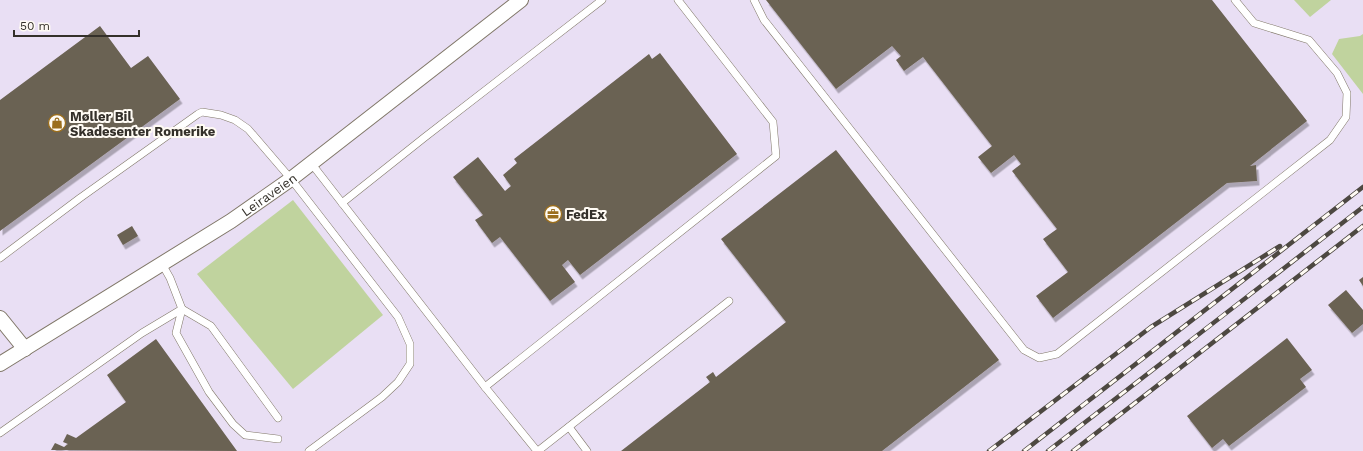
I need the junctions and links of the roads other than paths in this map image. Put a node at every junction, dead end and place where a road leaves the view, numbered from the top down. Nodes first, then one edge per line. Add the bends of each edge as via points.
1 (521, 0) edge
2 (602, 0) edge
3 (678, 0) edge
4 (754, 0) edge
5 (1235, 0) edge
6 (311, 163) junction
7 (291, 179) junction
8 (342, 203) junction
9 (0, 258) edge
10 (162, 264) junction
11 (729, 301) dead end
12 (182, 308) junction
13 (0, 318) edge
14 (25, 349) junction
15 (0, 364) edge
16 (485, 387) junction
17 (278, 418) dead end
18 (569, 427) junction
19 (0, 433) edge
20 (278, 439) dead end
21 (309, 451) edge
22 (537, 451) edge
23 (587, 451) edge

1 - 6 street, Leiraveien
2 - 8 lane
3 - 16 lane via 774,122 776,156
4 - 5 lane via 764,20 1024,350 1039,358 1057,354 1330,140 1346,117 1346,93 1337,73 1309,40 1254,23
6 - 7 street, Leiraveien
6 - 8 lane
7 - 9 lane via 248,129 235,120 202,112
7 - 10 street, Leiraveien via 231,221
7 - 21 lane via 398,317 410,344 410,364 398,382 382,397
8 - 16 lane
10 - 12 lane
10 - 14 street, Leiraveien
11 - 18 lane
12 - 17 lane via 210,326
12 - 19 lane via 142,333
12 - 20 lane via 176,333 209,392 233,424 245,435
13 - 14 street
14 - 15 street, Leiraveien
16 - 22 lane
18 - 22 lane
18 - 23 lane

